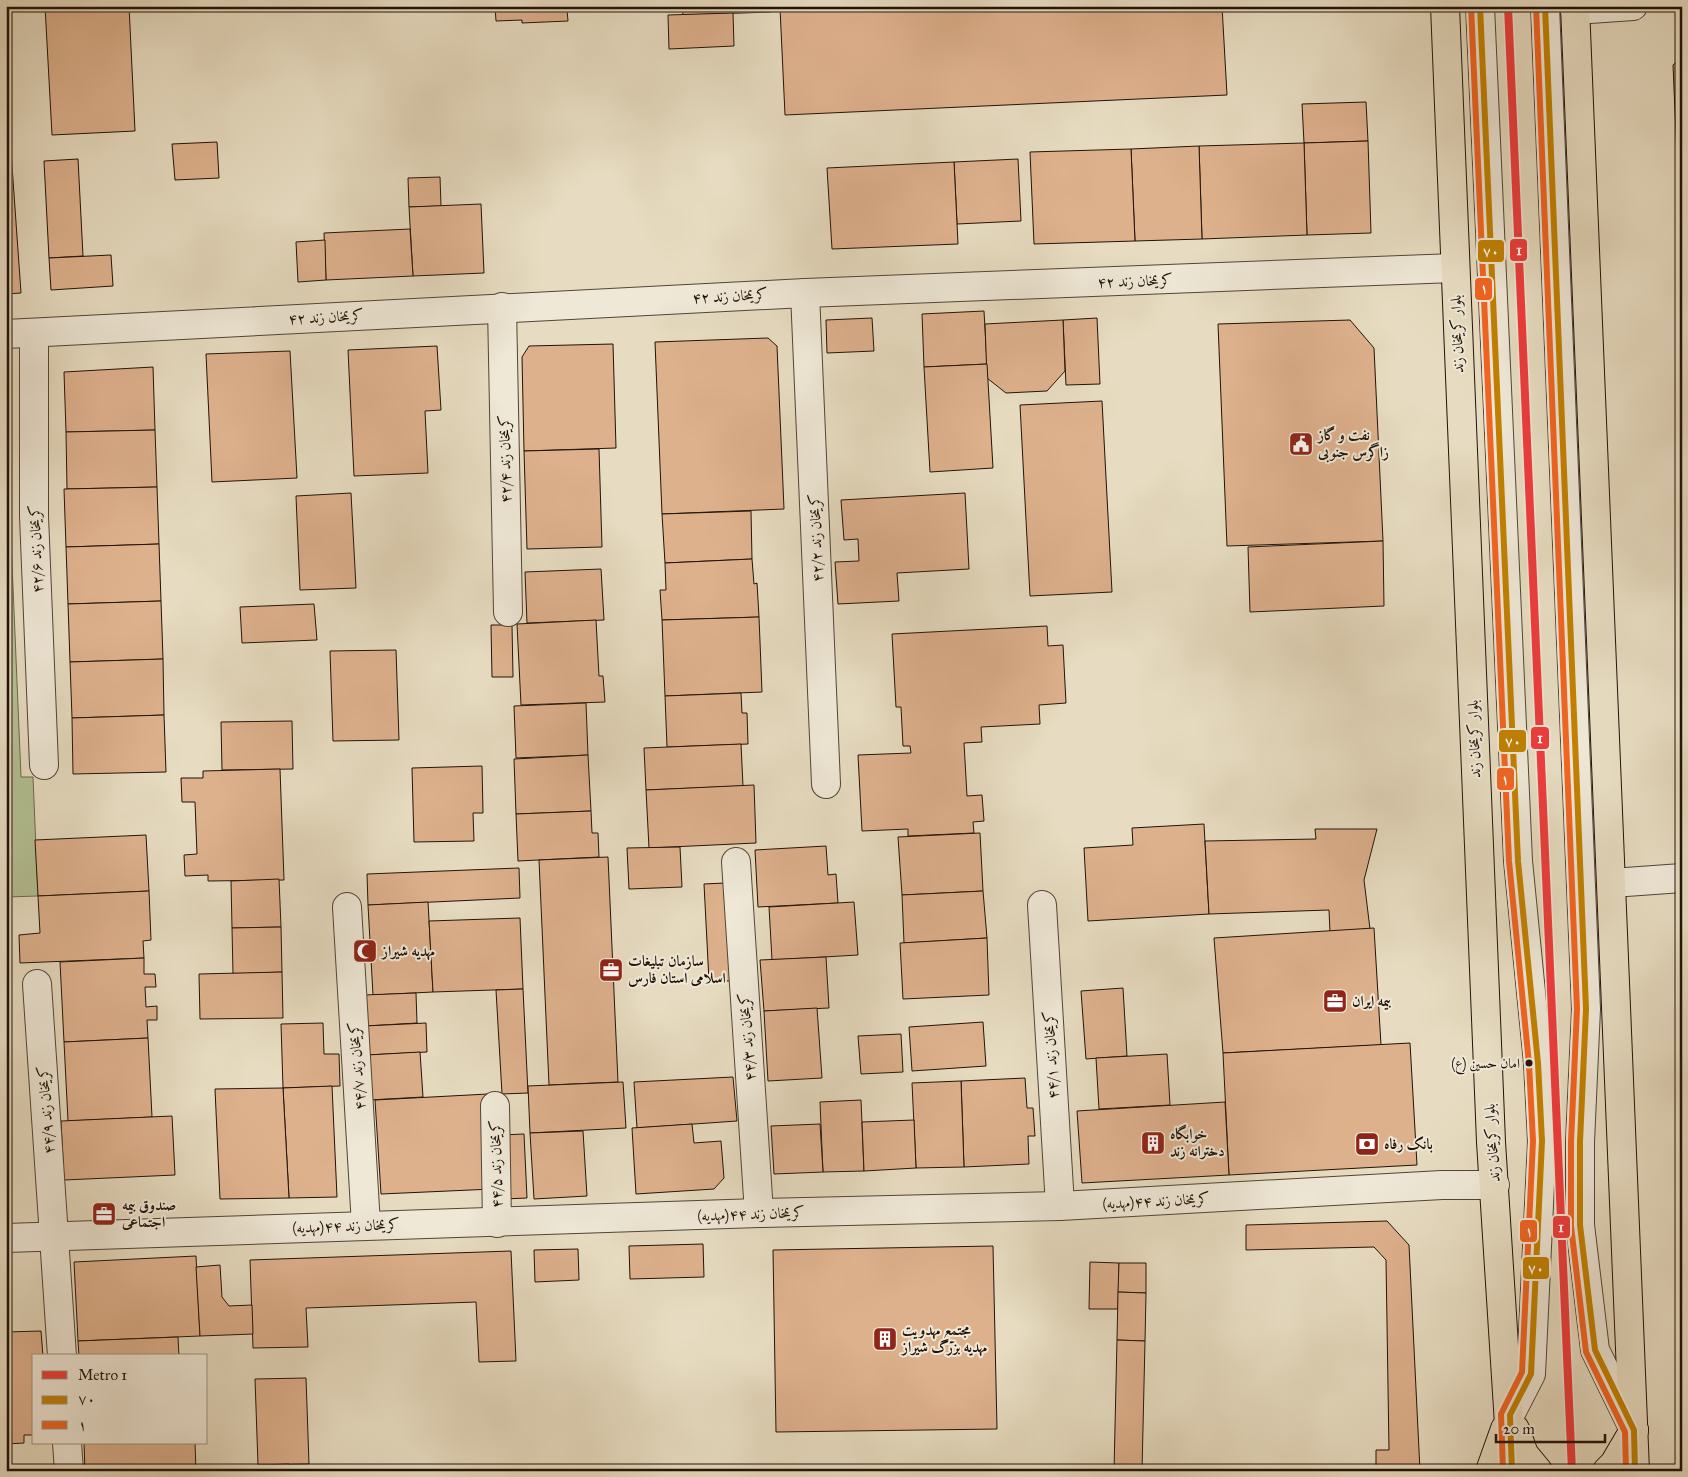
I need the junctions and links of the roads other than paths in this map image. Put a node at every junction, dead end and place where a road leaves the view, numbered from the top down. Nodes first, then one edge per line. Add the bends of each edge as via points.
1 (1445, 6) edge
2 (1480, 6) edge
3 (1545, 6) edge
4 (1634, 6) edge
5 (1575, 8) edge
6 (1454, 268) junction
7 (805, 293) junction
8 (502, 307) junction
9 (34, 333) junction
10 (6, 334) edge
11 (508, 612) dead end
12 (44, 765) dead end
13 (826, 784) dead end
14 (736, 862) dead end
15 (1682, 878) edge
16 (1612, 883) junction
17 (1042, 905) dead end
18 (347, 907) dead end
19 (37, 984) dead end
20 (495, 1106) dead end
21 (1495, 1185) junction
22 (1060, 1206) junction
23 (759, 1213) junction
24 (496, 1223) junction
25 (366, 1226) junction
26 (55, 1236) junction
27 (6, 1238) edge
28 (62, 1354) edge
29 (1510, 1416) junction
30 (1634, 1430) junction
31 (67, 1444) edge
32 (68, 1471) edge
33 (1490, 1471) edge
34 (1512, 1471) edge
35 (1538, 1471) edge
36 (1607, 1471) edge
37 (1635, 1471) edge

1 - 6 main road, بلوار کریمخان زند
2 - 29 street via 1518,861 1538,1063 1542,1141 1531,1374
3 - 30 street via 1586,1009 1580,1225 1595,1350
4 - 5 street
5 - 16 main road
6 - 7 street, کریمخان زند ۴۲
6 - 21 main road, بلوار کریمخان زند via 1490,1132
7 - 8 street, کریمخان زند ۴۲
7 - 13 street, کریمخان زند ۴۲/۲
8 - 9 street, کریمخان زند ۴۲
8 - 11 street, کریمخان زند ۴۲/۴
9 - 10 street, کریمخان زند ۴۲
9 - 12 street, کریمخان زند ۴۲/۶ via 34,516
14 - 23 street, کریمخان زند ۴۴/۳
15 - 16 street
16 - 30 main road
17 - 22 street, کریمخان زند ۴۴/۱
18 - 25 street, کریمخان زند ۴۴/۷
19 - 26 street, کریمخان زند ۴۴/۹
20 - 24 street, کریمخان زند ۴۴/۵
21 - 22 street, کریمخان زند ۴۴(مهدیه)
21 - 29 main road, بلوار کریمخان زند
22 - 23 street, کریمخان زند ۴۴(مهدیه)
23 - 24 street, کریمخان زند ۴۴(مهدیه)
24 - 25 street, کریمخان زند ۴۴(مهدیه)
25 - 26 street, کریمخان زند ۴۴(مهدیه)
26 - 27 street, کریمخان زند ۴۴(مهدیه)
26 - 28 street, کریمخان زند ۴۴/۹
29 - 33 main road
29 - 34 main road, بلوار کریمخان زند
29 - 35 main road via 1524,1454
30 - 36 main road
30 - 37 main road
31 - 32 street

